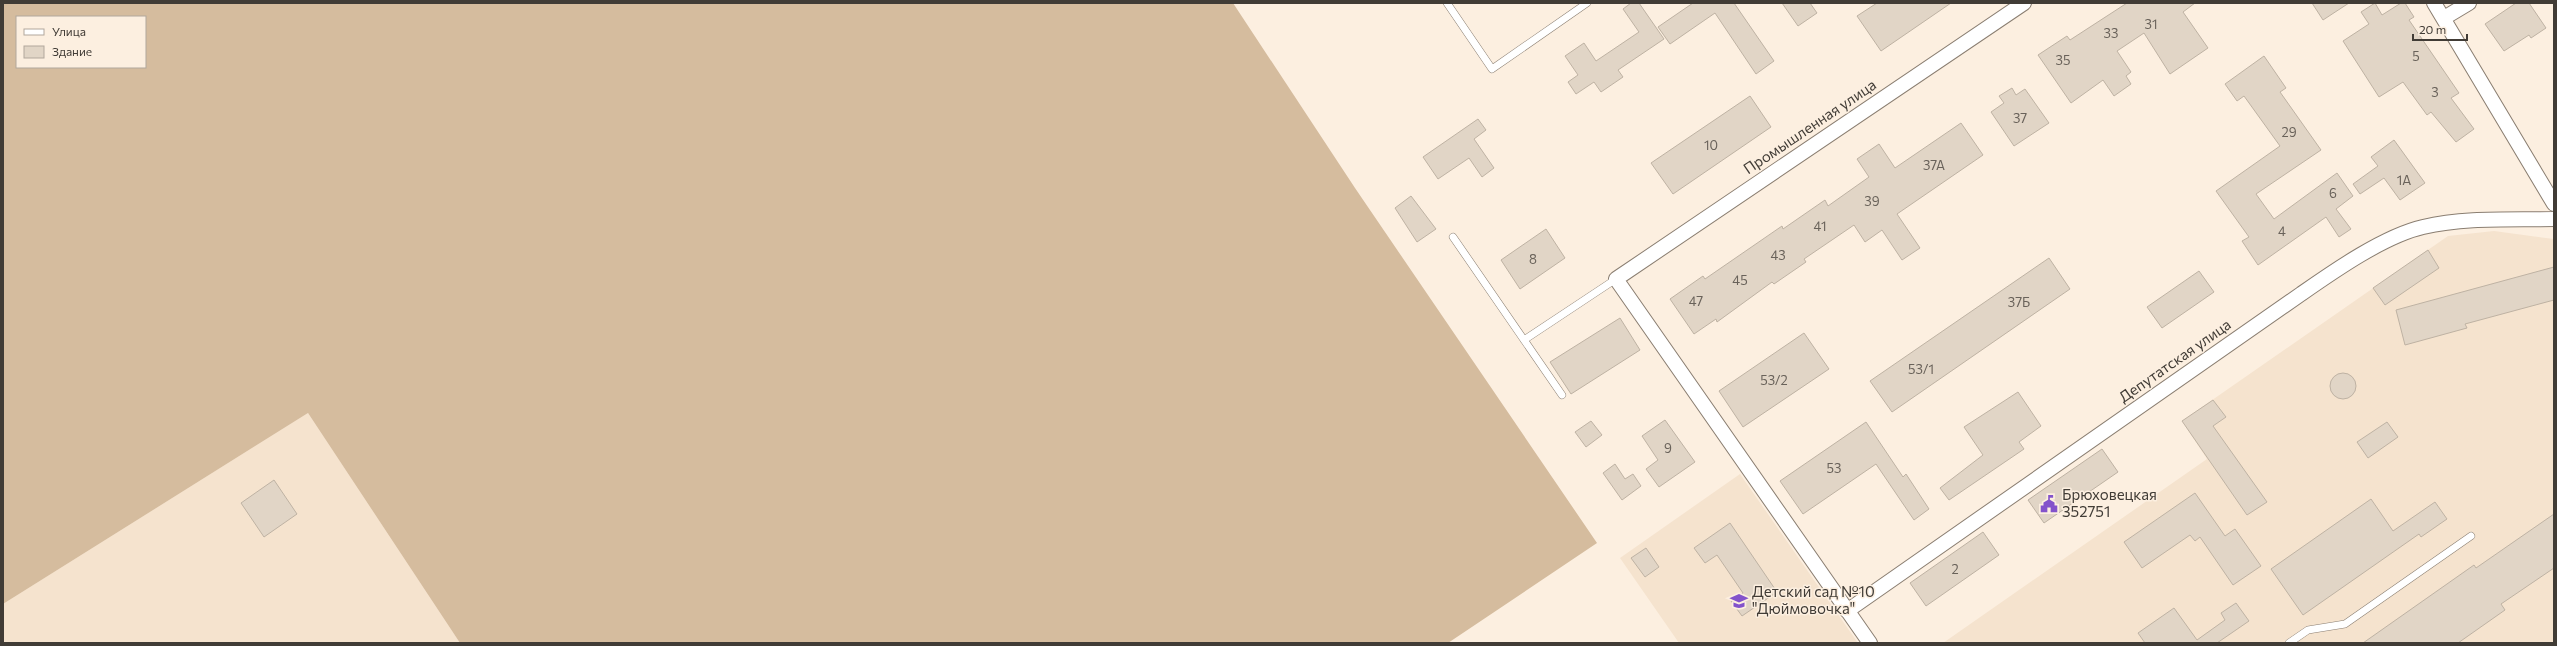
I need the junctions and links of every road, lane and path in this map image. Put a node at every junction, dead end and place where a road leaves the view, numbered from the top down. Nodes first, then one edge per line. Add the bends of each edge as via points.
1 (1447, 3) edge
2 (1587, 3) edge
3 (2024, 3) edge
4 (2434, 3) edge
5 (2468, 3) edge
6 (2444, 18) junction
7 (2554, 204) edge
8 (2554, 219) edge
9 (1454, 237) dead end
10 (1616, 279) junction
11 (1524, 340) junction
12 (1562, 395) dead end
13 (2471, 536) dead end
14 (1847, 611) junction
15 (1870, 643) edge
16 (2289, 643) edge

1 - 2 lane via 1492,69
3 - 10 street, Промышленная улица
4 - 6 street
5 - 6 street
6 - 7 street
8 - 14 street, Депутатская улица via 2474,220 2422,227 2354,260 2301,294
9 - 11 lane
10 - 11 lane
10 - 14 street
11 - 12 lane
13 - 16 lane via 2346,624 2308,630
14 - 15 street

